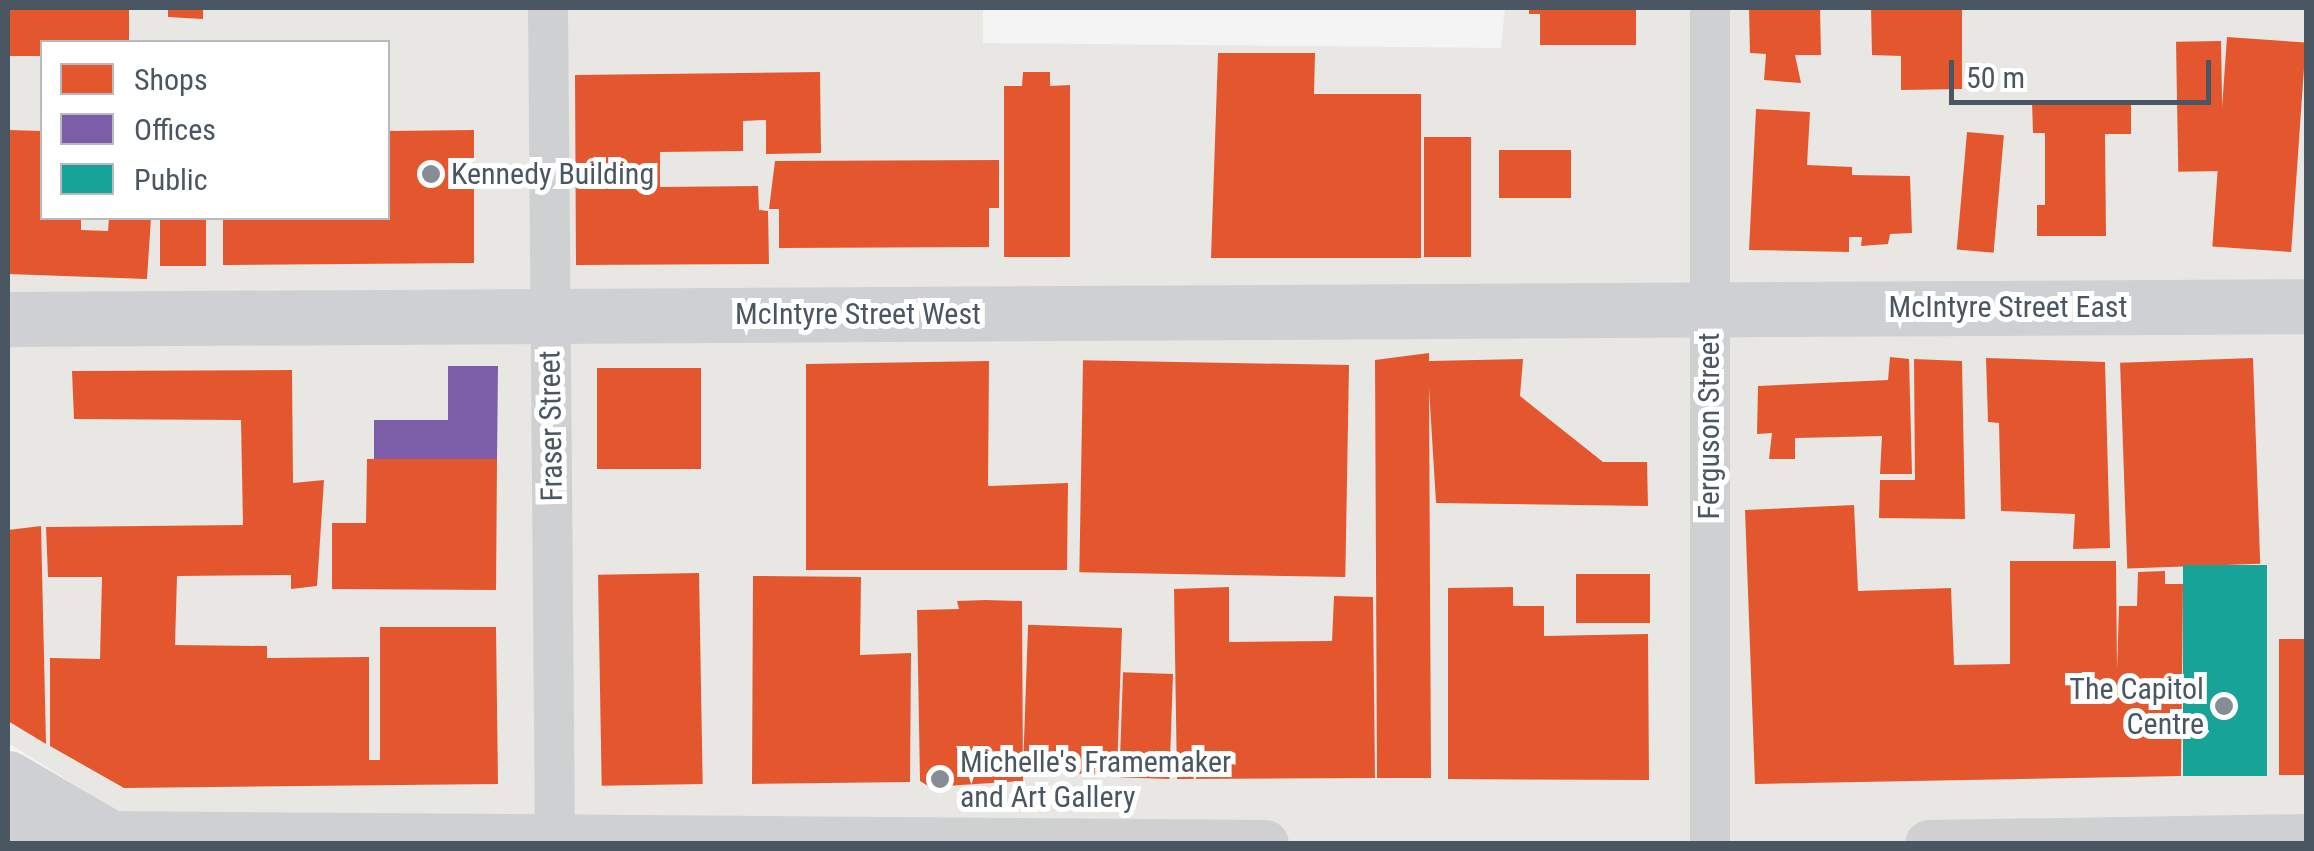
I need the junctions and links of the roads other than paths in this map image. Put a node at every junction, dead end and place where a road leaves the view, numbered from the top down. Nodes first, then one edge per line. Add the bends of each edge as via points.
1 (548, 8) edge
2 (1710, 8) edge
3 (2306, 306) edge
4 (1709, 308) junction
5 (550, 316) junction
6 (8, 319) edge
7 (8, 778) edge
8 (8, 836) edge
9 (2306, 838) edge
10 (114, 839) edge
11 (554, 840) edge
12 (1265, 844) edge
13 (1710, 844) edge
14 (1929, 844) edge

1 - 5 street, Fraser Street
2 - 4 street, Ferguson Street
3 - 4 main road, McIntyre Street East
4 - 5 main road, McIntyre Street West
4 - 13 street, Ferguson Street
5 - 6 main road, McIntyre Street West
5 - 11 street, Fraser Street
7 - 10 main road
8 - 10 main road
9 - 14 street
10 - 11 street
11 - 12 street

